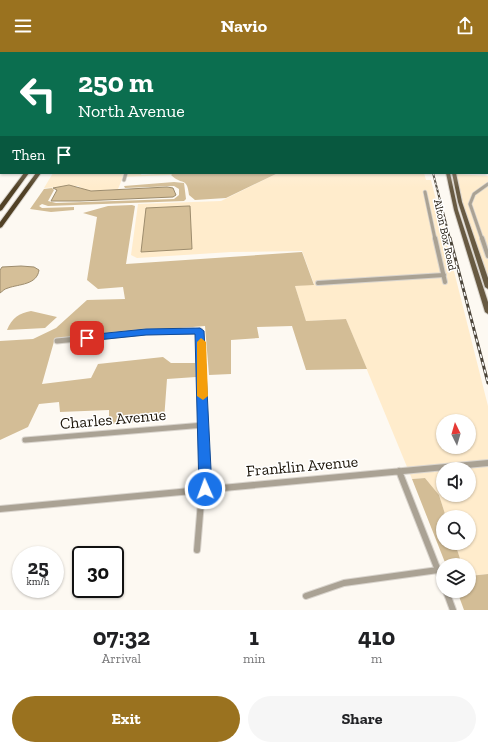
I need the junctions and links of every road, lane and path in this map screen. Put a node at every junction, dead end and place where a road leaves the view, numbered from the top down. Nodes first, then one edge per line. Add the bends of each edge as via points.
1 (26, 174) edge
2 (38, 174) edge
3 (126, 174) edge
4 (448, 174) edge
5 (454, 174) edge
6 (124, 180) dead end
7 (488, 184) edge
8 (425, 192) dead end
9 (0, 209) edge
10 (0, 226) edge
11 (488, 256) edge
12 (444, 275) junction
13 (445, 282) dead end
14 (318, 283) dead end
15 (488, 287) edge
16 (488, 312) edge
17 (57, 341) dead end
18 (204, 425) junction
19 (25, 440) dead end
20 (488, 463) edge
21 (399, 471) junction
22 (204, 490) junction
23 (0, 509) edge
24 (197, 550) dead end
25 (436, 565) edge
26 (436, 570) edge
27 (306, 596) dead end
28 (449, 598) edge
29 (453, 610) edge

1 - 9 highway
2 - 10 highway
3 - 6 street
4 - 16 main road via 456,210
5 - 15 main road
7 - 11 street via 474,194 470,204
8 - 12 street, Alton Box Road
12 - 13 street, Alton Box Road
12 - 14 street
17 - 18 street via 146,332 200,331
18 - 19 street, Charles Avenue
18 - 22 street
20 - 21 street, Franklin Avenue
21 - 22 street, Franklin Avenue
21 - 25 street
22 - 23 street, Franklin Avenue
22 - 24 street
26 - 27 street via 344,584
28 - 29 street

